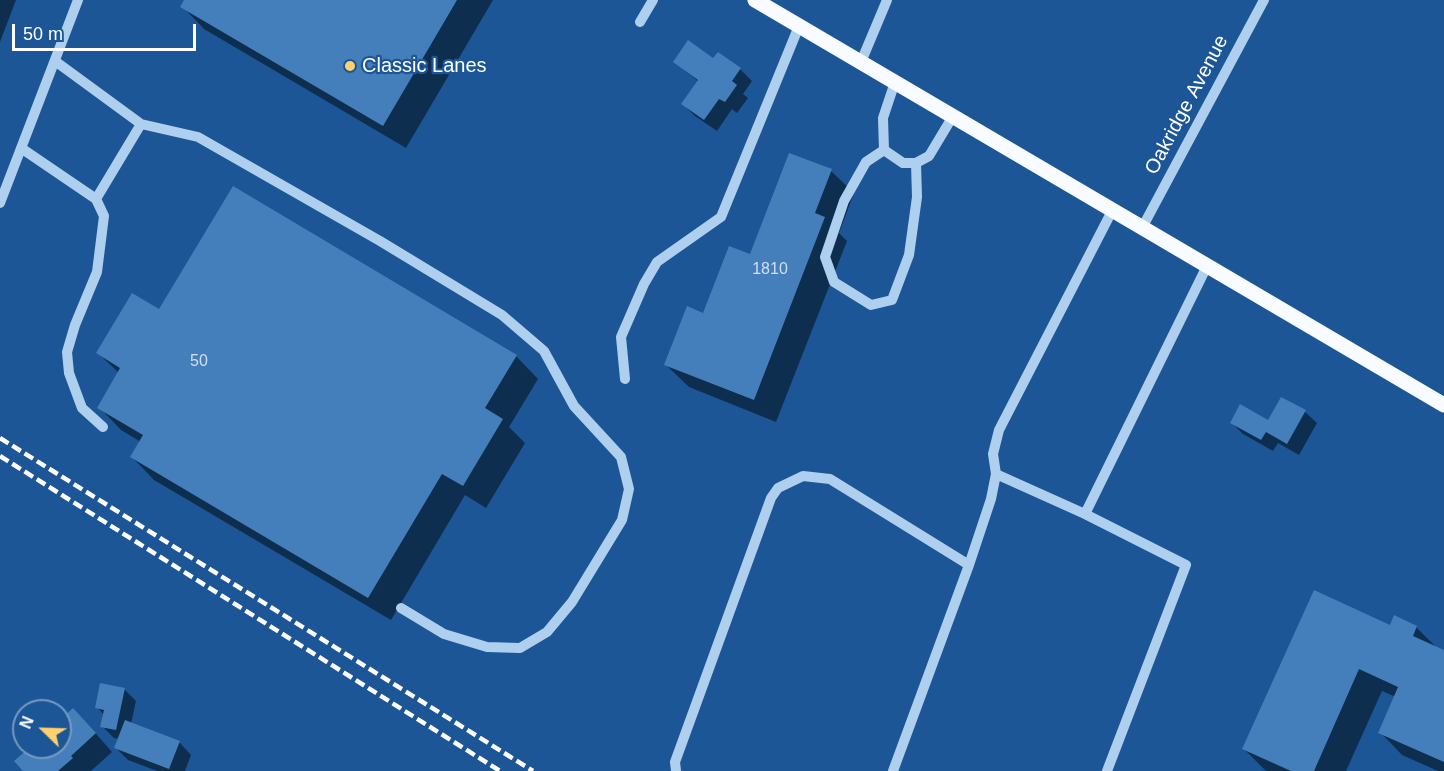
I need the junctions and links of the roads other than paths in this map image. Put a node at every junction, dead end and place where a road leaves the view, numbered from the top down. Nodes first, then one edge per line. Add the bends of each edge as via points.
1 (78, 0) edge
2 (652, 0) edge
3 (755, 0) edge
4 (887, 0) edge
5 (1264, 0) edge
6 (640, 22) dead end
7 (799, 26) junction
8 (55, 61) junction
9 (861, 62) junction
10 (895, 82) junction
11 (953, 116) junction
12 (141, 124) junction
13 (21, 148) junction
14 (884, 150) junction
15 (916, 163) junction
16 (96, 199) junction
17 (0, 203) edge
18 (1112, 211) junction
19 (1142, 228) junction
20 (1207, 266) junction
21 (625, 379) dead end
22 (1444, 405) edge
23 (103, 427) dead end
24 (996, 474) junction
25 (1085, 514) junction
26 (969, 565) junction
27 (401, 608) dead end
28 (676, 771) edge
29 (893, 771) edge
30 (1107, 771) edge

1 - 8 street
2 - 6 street
3 - 7 main road
4 - 9 street
5 - 19 street, Oakridge Avenue
7 - 9 main road
7 - 21 street via 721,217 657,262 644,284 621,337
8 - 12 street
8 - 13 street
9 - 10 main road
10 - 11 main road
10 - 14 street via 883,118
11 - 15 street via 929,156
11 - 18 main road
12 - 16 street
12 - 27 street via 198,137 502,315 544,351 574,406 621,457 629,489 622,520 572,602 547,632 520,648 487,647 444,634
13 - 16 street
13 - 17 street
14 - 15 street via 903,163
14 - 15 street via 866,162 844,201 825,257 834,282 871,305 892,300 909,255 917,197
16 - 23 street via 104,216 98,272 67,352 69,373 82,408
18 - 19 main road
18 - 24 street via 999,430 993,454
19 - 20 main road
20 - 22 main road
20 - 25 street
24 - 25 street
24 - 26 street
25 - 30 street via 1186,565
26 - 28 street via 830,479 802,476 778,488 771,498 675,762
26 - 29 street

